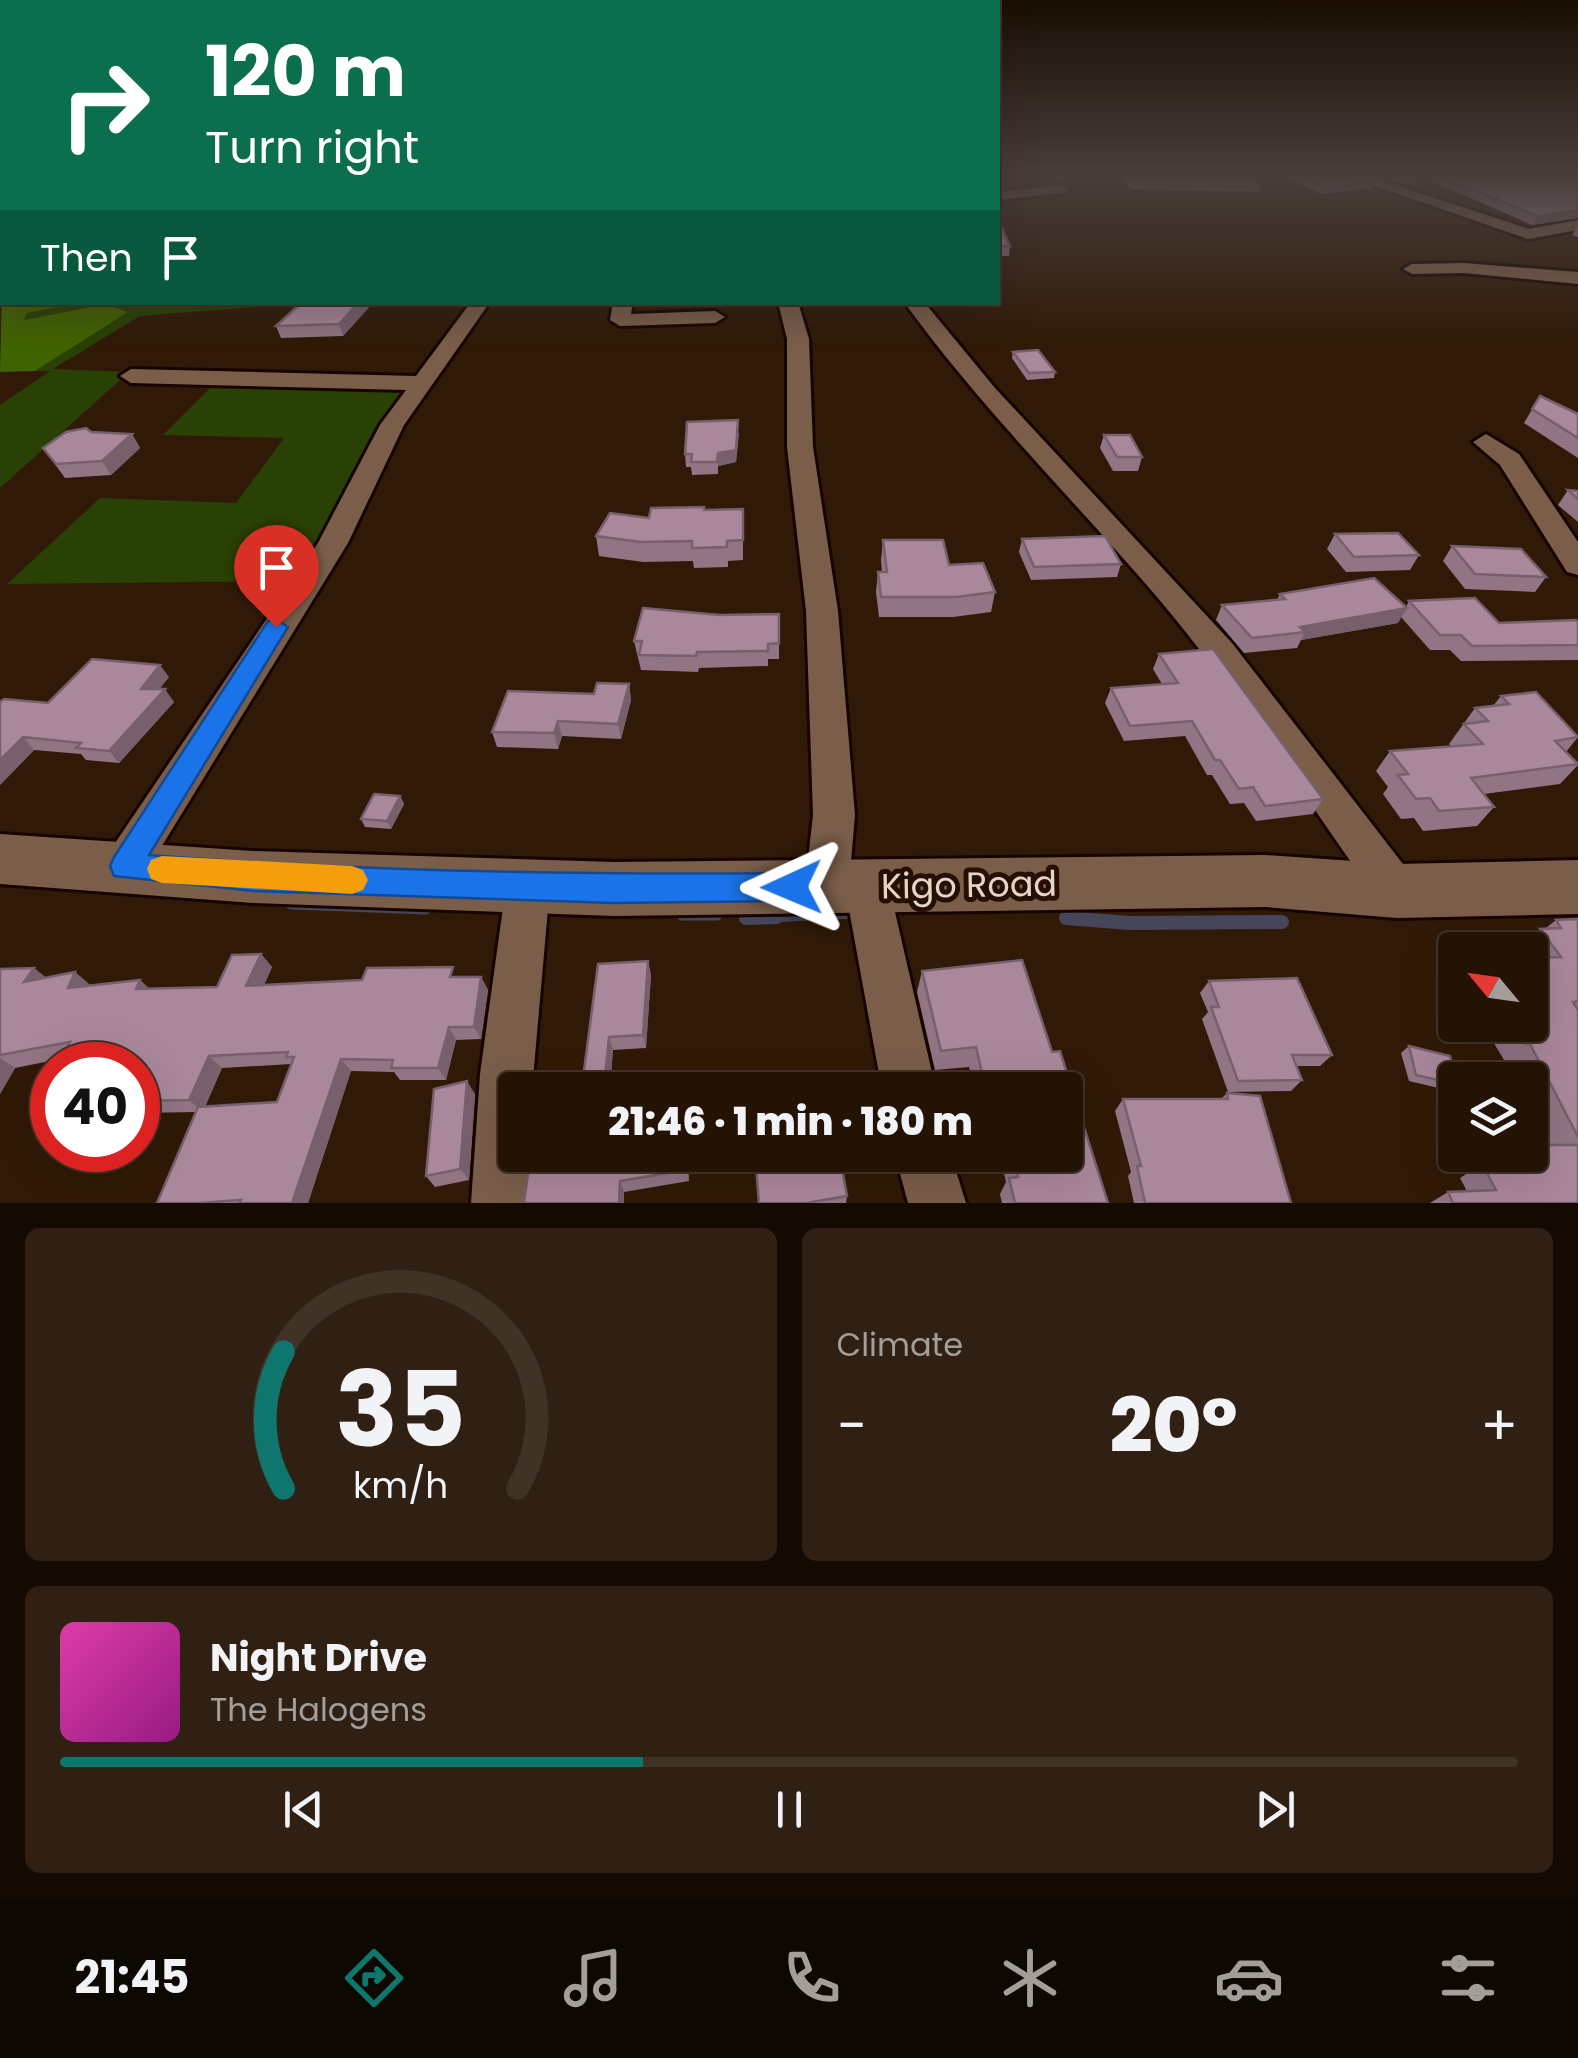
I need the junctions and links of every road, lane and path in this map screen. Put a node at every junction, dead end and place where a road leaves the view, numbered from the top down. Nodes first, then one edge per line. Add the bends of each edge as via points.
1 (1412, 269) dead end
2 (1578, 278) edge
3 (479, 305) edge
4 (622, 305) edge
5 (789, 305) edge
6 (916, 305) edge
7 (715, 317) dead end
8 (131, 376) dead end
9 (422, 383) junction
10 (1486, 442) dead end
11 (1578, 565) edge
12 (0, 859) edge
13 (125, 866) junction
14 (528, 886) junction
15 (847, 886) junction
16 (1397, 891) junction
17 (1571, 896) edge
18 (904, 1072) edge
19 (929, 1172) edge
20 (500, 1203) edge
21 (938, 1203) edge

1 - 2 street
3 - 9 street
4 - 7 street via 620,320
5 - 15 street via 798,339 800,447 822,611 834,815
6 - 16 street via 1220,652
8 - 9 street
9 - 13 street via 392,425 333,543
10 - 11 street via 1510,460
12 - 13 street, Kigo Road
13 - 14 street, Kigo Road
14 - 15 street, Kigo Road
14 - 20 street via 506,1074
15 - 16 street, Kigo Road via 1264,882
15 - 18 street
16 - 17 street, Kigo Road
19 - 21 street

